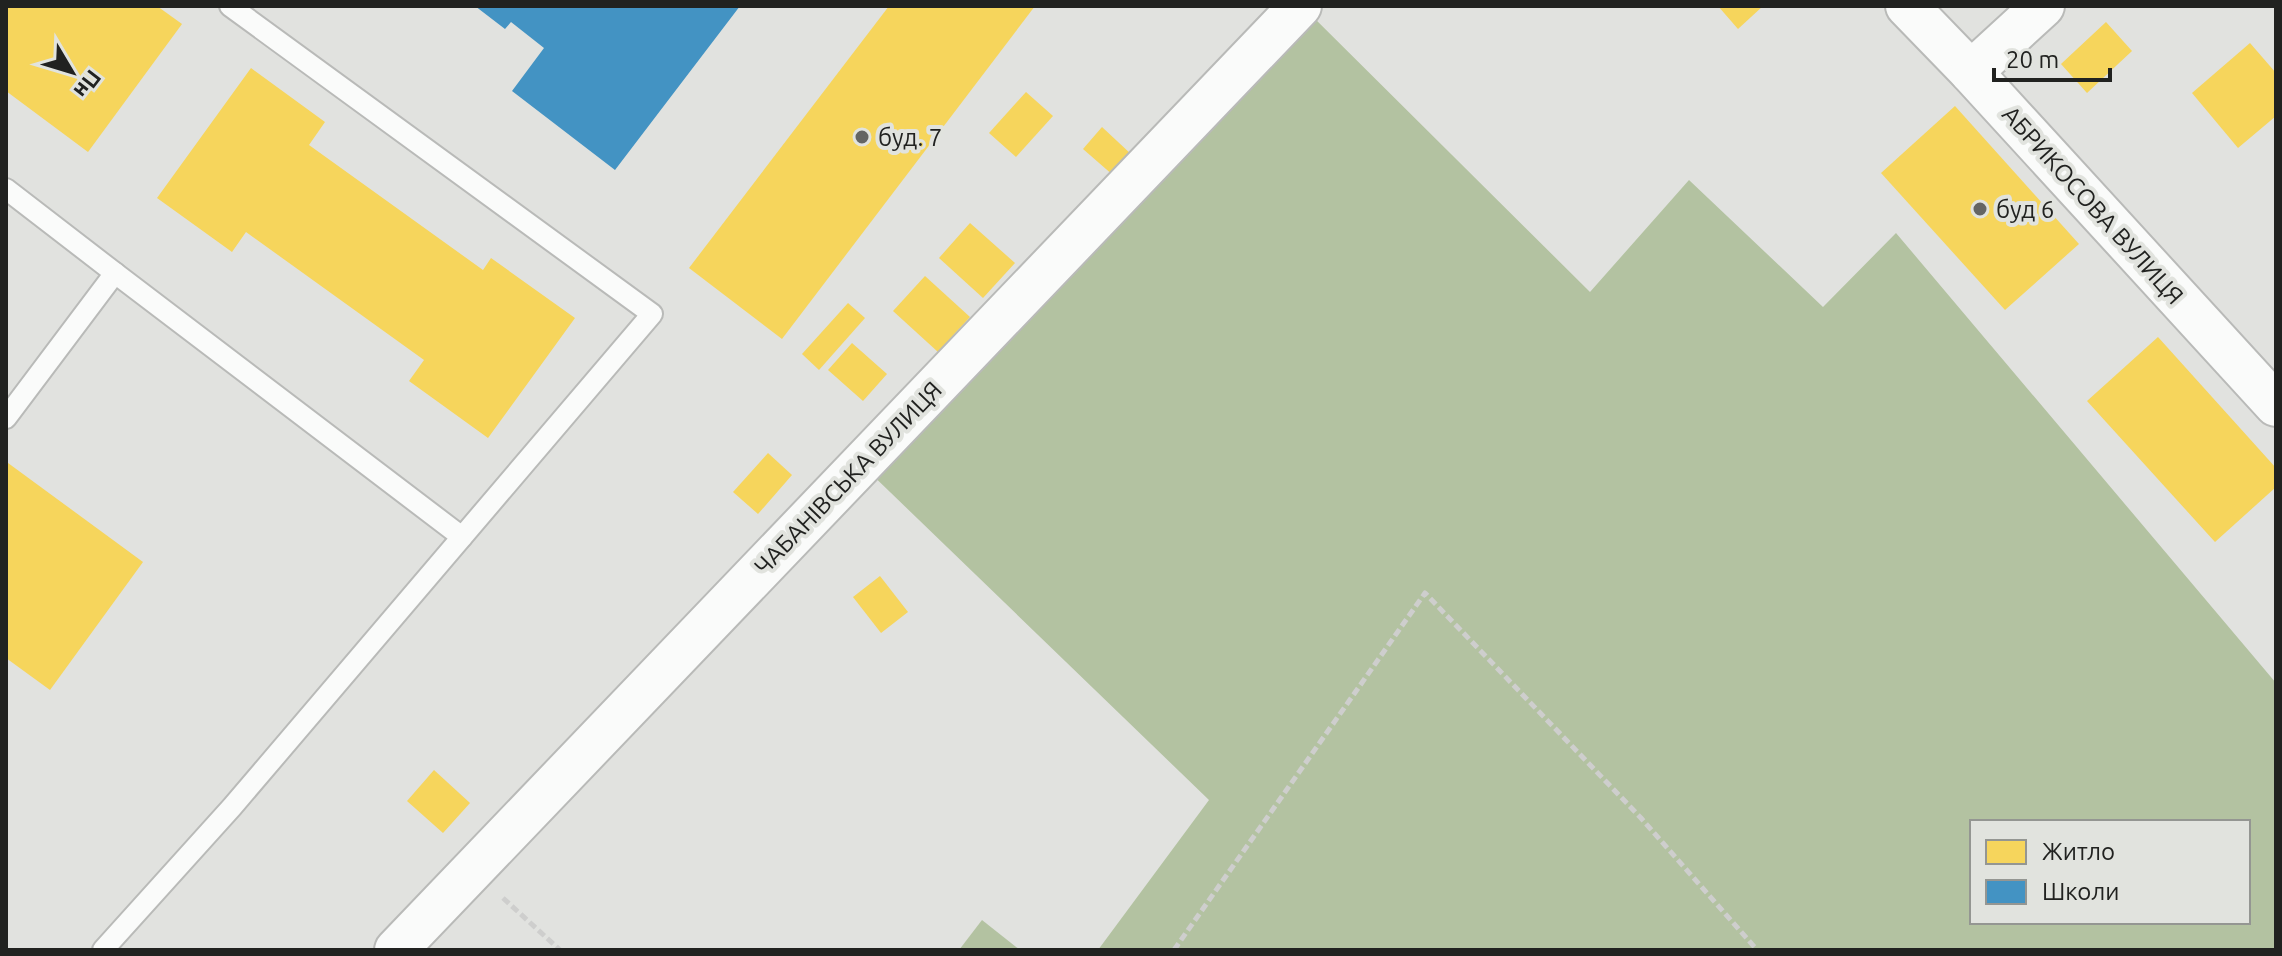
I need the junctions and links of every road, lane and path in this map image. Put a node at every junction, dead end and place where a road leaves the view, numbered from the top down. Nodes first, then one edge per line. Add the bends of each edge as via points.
1 (230, 6) edge
2 (1300, 6) edge
3 (1907, 6) edge
4 (2043, 6) edge
5 (1971, 72) junction
6 (6, 189) edge
7 (115, 273) junction
8 (2276, 405) edge
9 (6, 418) edge
10 (462, 537) junction
11 (472, 870) junction
12 (103, 950) edge
13 (396, 950) edge
14 (560, 950) edge
15 (1174, 950) edge
16 (1757, 950) edge

1 - 10 lane via 652,314
2 - 11 street, ЧАБАНІВСЬКА ВУЛИЦЯ
3 - 5 street, АБРИКОСОВА ВУЛИЦЯ
4 - 5 street
5 - 8 street, АБРИКОСОВА ВУЛИЦЯ
6 - 7 lane
7 - 9 lane
7 - 10 lane
10 - 12 lane
11 - 13 street, ЧАБАНІВСЬКА ВУЛИЦЯ
11 - 14 path
15 - 16 path via 1425,593 1641,818

